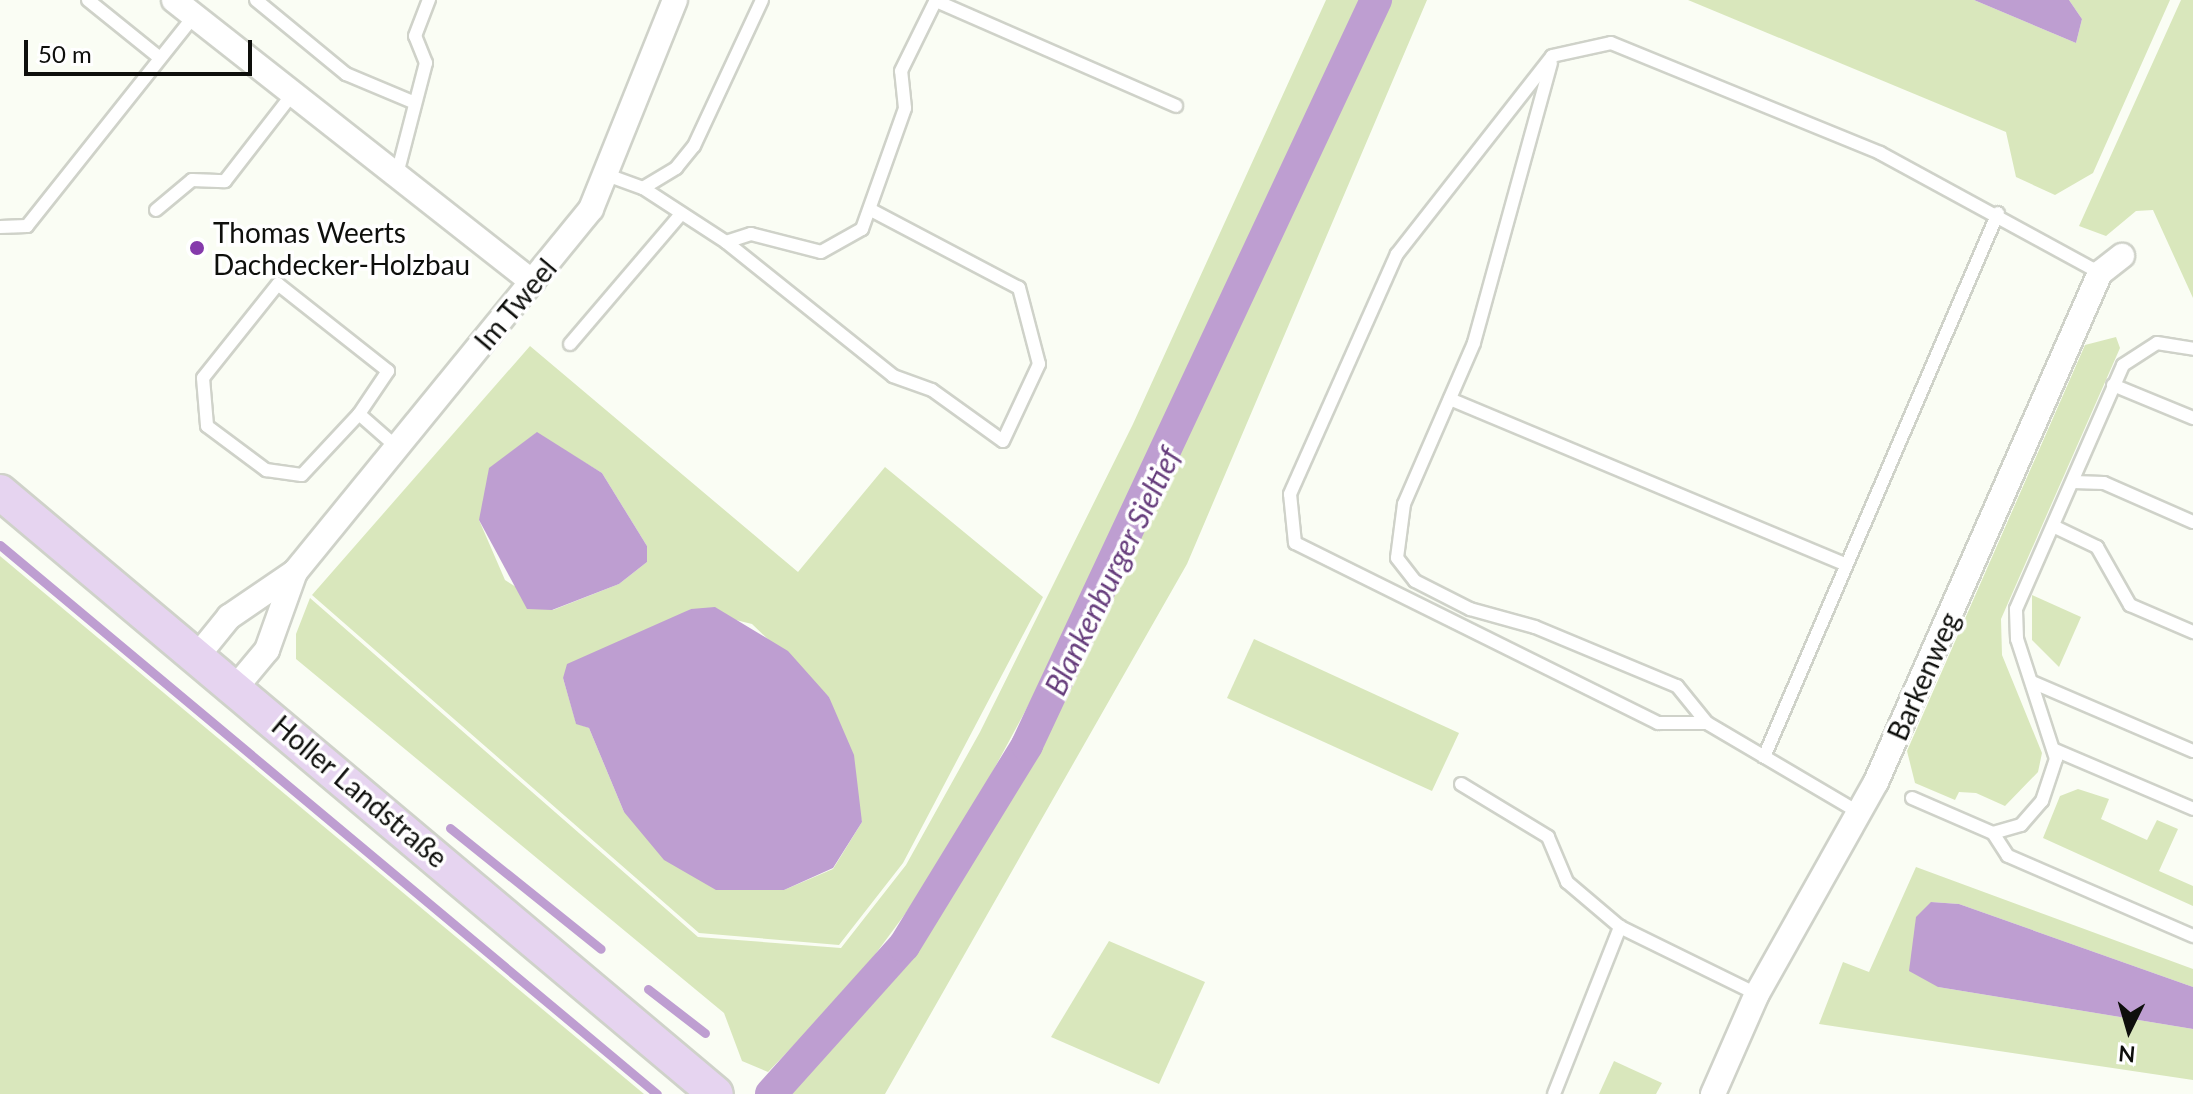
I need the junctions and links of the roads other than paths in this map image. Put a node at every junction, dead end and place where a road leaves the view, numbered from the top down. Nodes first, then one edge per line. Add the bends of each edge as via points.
1 (88, 0) edge
2 (174, 0) edge
3 (256, 0) edge
4 (429, 0) edge
5 (675, 0) edge
6 (762, 0) edge
7 (936, 1) edge
8 (194, 16) junction
9 (1552, 56) junction
10 (160, 58) junction
11 (291, 96) junction
12 (415, 103) junction
13 (1176, 106) dead end
14 (607, 175) junction
15 (396, 181) junction
16 (643, 188) junction
17 (156, 210) dead end
18 (871, 210) junction
19 (1998, 213) junction
20 (681, 214) junction
21 (0, 227) edge
22 (726, 242) junction
23 (2122, 256) dead end
24 (2100, 273) junction
25 (532, 282) junction
26 (570, 344) dead end
27 (2193, 349) edge
28 (2113, 385) junction
29 (1450, 399) junction
30 (359, 414) junction
31 (2193, 418) edge
32 (399, 449) junction
33 (2073, 482) junction
34 (0, 492) edge
35 (2193, 522) edge
36 (2053, 526) junction
37 (1846, 565) junction
38 (295, 572) junction
39 (2193, 632) edge
40 (199, 654) junction
41 (2032, 682) junction
42 (237, 686) junction
43 (1707, 723) junction
44 (2055, 750) junction
45 (2193, 751) edge
46 (1764, 757) junction
47 (1461, 784) dead end
48 (1912, 798) dead end
49 (2193, 809) edge
50 (1861, 813) junction
51 (1993, 833) junction
52 (1620, 927) junction
53 (2193, 936) edge
54 (1757, 994) junction
55 (716, 1094) edge
56 (1554, 1094) edge
57 (1713, 1094) edge

1 - 10 lane
2 - 8 street
3 - 12 lane via 346,74
4 - 12 lane via 415,36 426,63
5 - 14 street, Im Tweel
6 - 16 lane via 694,146 676,168
7 - 13 lane
7 - 18 lane via 901,71 905,108
8 - 10 lane
8 - 11 street
9 - 19 lane via 1611,43 1880,153
9 - 29 lane via 1474,343
9 - 43 lane via 1397,254 1290,494 1295,543 1658,723
10 - 21 lane via 27,226
11 - 15 street
11 - 17 lane via 225,181 192,180
12 - 15 lane
14 - 16 lane
14 - 25 street, Im Tweel via 591,209
15 - 25 street
16 - 20 lane
18 - 22 lane via 852,240 821,252 751,234
18 - 22 lane via 1019,288 1039,364 1003,441 932,390 893,376
19 - 24 lane
19 - 37 lane
20 - 22 lane
20 - 26 lane
23 - 24 street, Barkenweg
24 - 50 street, Barkenweg
25 - 32 street, Im Tweel
27 - 28 lane via 2144,346
28 - 31 lane
28 - 33 lane
29 - 37 lane
29 - 43 lane via 1397,536 1397,558 1415,581 1677,686
30 - 30 lane via 302,475 266,470 207,426 203,378 278,284 388,371
30 - 32 lane
32 - 38 street, Im Tweel
33 - 35 lane via 2104,483
33 - 36 lane
34 - 40 main road, Holler Landstraße
36 - 39 lane via 2097,547 2130,605
36 - 41 lane via 2014,618
37 - 46 lane
38 - 40 street, Im Tweel via 229,617
38 - 42 street, Im Tweel via 267,650
40 - 42 main road, Holler Landstraße
41 - 44 lane
41 - 45 lane
42 - 55 main road, Holler Landstraße
43 - 46 lane
44 - 49 lane
44 - 51 lane via 2042,801 2021,825
46 - 50 lane
47 - 52 lane via 1548,837 1567,882
48 - 51 lane
50 - 54 street, Barkenweg
51 - 53 lane via 2008,856
52 - 54 lane
52 - 56 lane
54 - 57 street, Barkenweg

